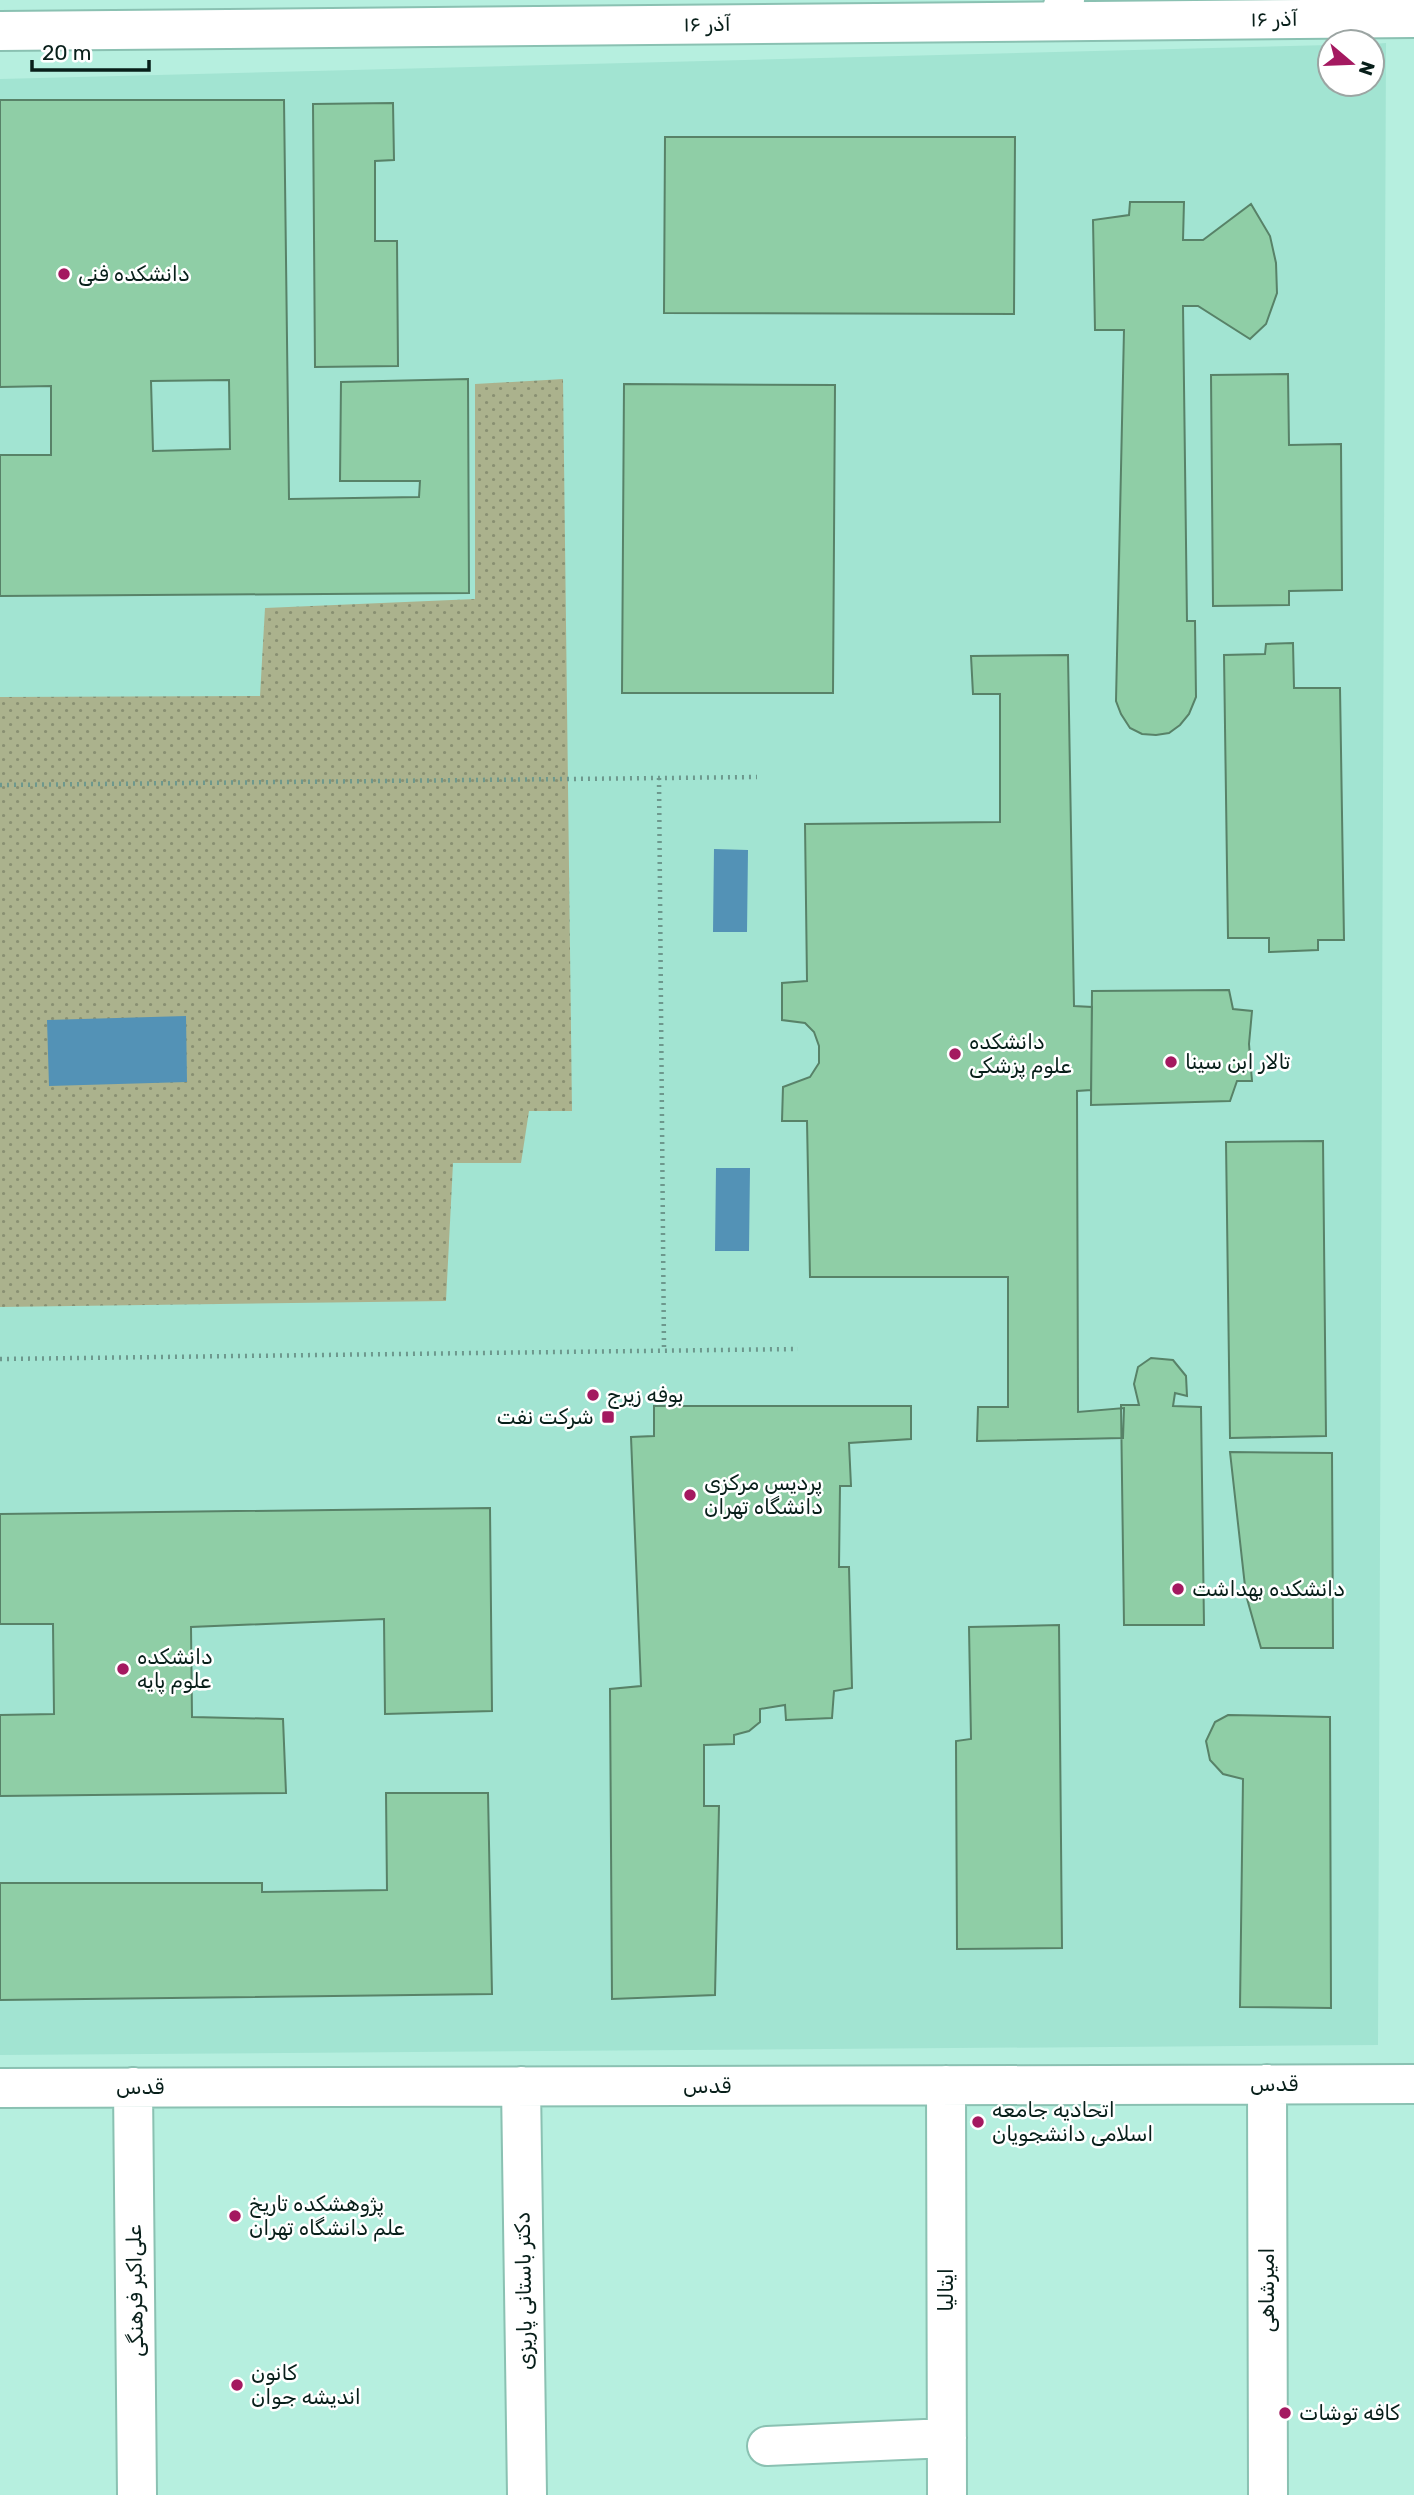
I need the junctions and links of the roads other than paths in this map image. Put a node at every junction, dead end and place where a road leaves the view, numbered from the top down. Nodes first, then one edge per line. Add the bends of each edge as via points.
1 (1061, 10) edge
2 (854, 11) edge
3 (563, 13) edge
4 (1414, 18) edge
5 (0, 31) edge
6 (1267, 2084) junction
7 (1414, 2084) edge
8 (946, 2085) junction
9 (521, 2086) junction
10 (133, 2087) junction
11 (0, 2088) edge
12 (947, 2438) junction
13 (767, 2446) dead end
14 (137, 2495) edge
15 (527, 2495) edge
16 (947, 2495) edge
17 (1268, 2495) edge

1 - 2 street, ۱۶ آذر
1 - 4 street, ۱۶ آذر
2 - 3 street, ۱۶ آذر
3 - 5 street, ۱۶ آذر
6 - 7 street, قدس
6 - 8 street, قدس
6 - 17 street, امیرشاهی
8 - 9 street, قدس
8 - 12 street, ایتالیا
9 - 10 street, قدس
9 - 15 street, دکتر باستانی پاریزی
10 - 11 street, قدس
10 - 14 street, علی‌اکبر فرهنگی
12 - 13 street
12 - 16 street, ایتالیا

